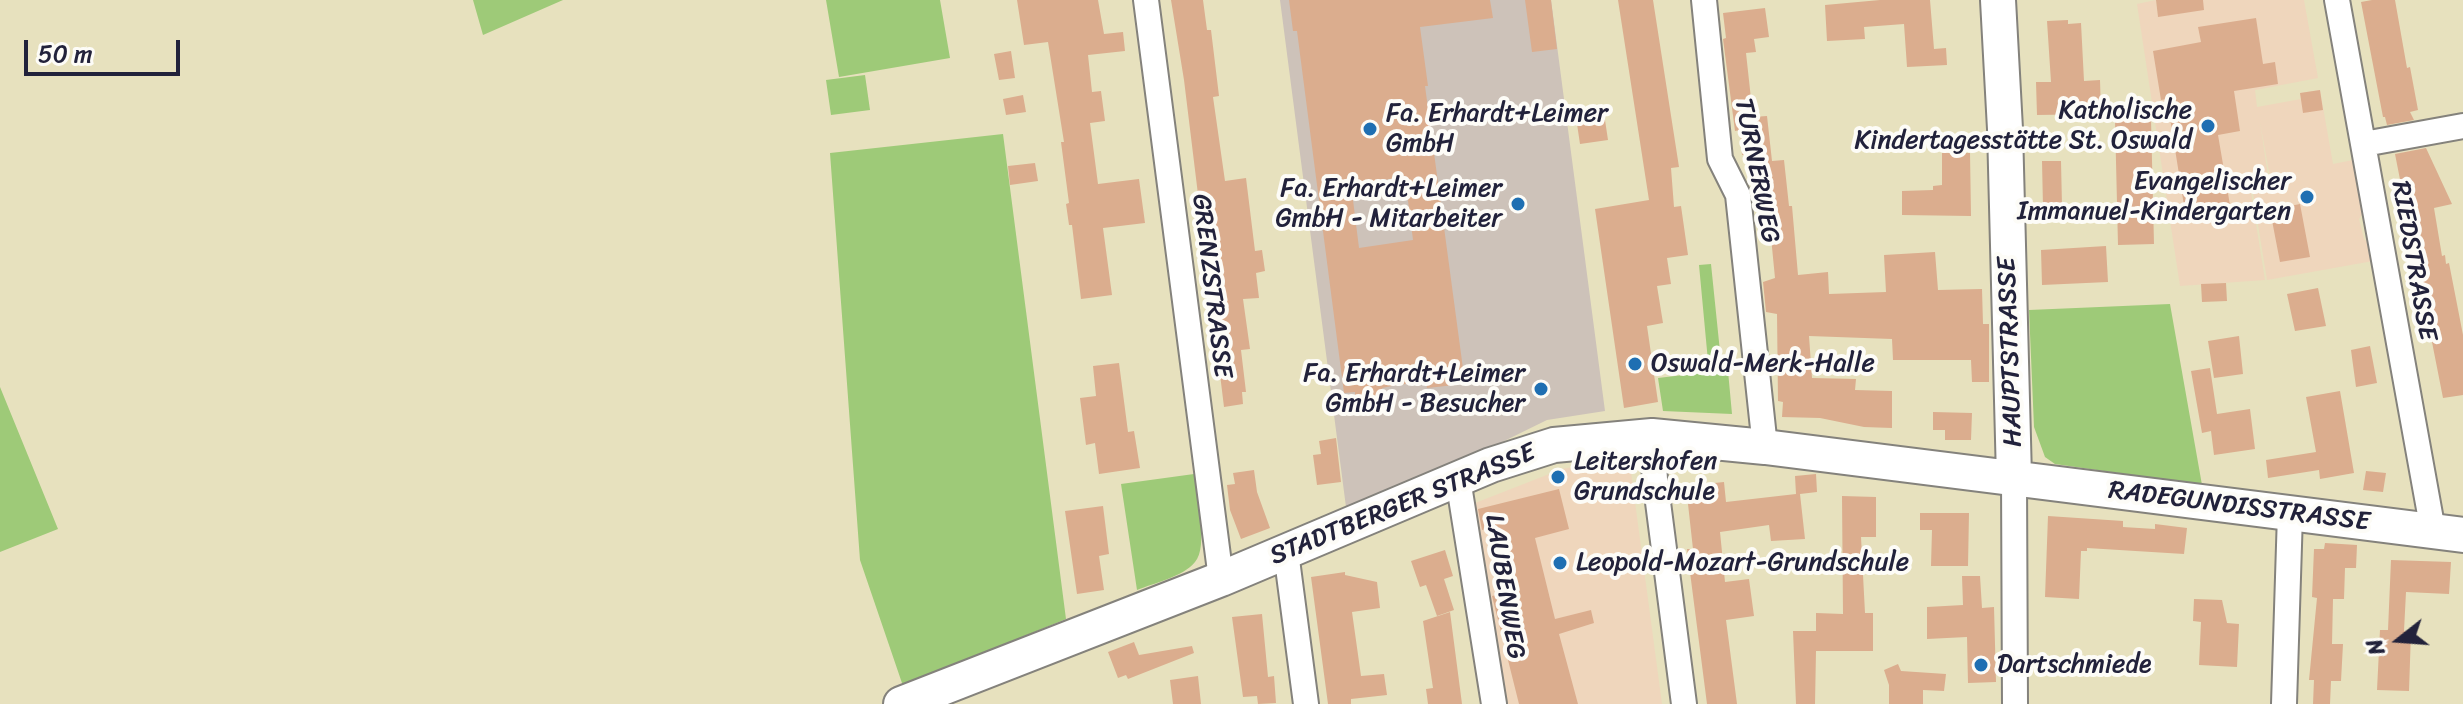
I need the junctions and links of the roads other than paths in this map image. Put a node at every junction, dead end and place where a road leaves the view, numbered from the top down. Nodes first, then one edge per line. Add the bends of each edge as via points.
1 (1146, 0) edge
2 (1704, 0) edge
3 (1998, 0) edge
4 (2337, 0) edge
5 (2463, 126) edge
6 (2364, 144) junction
7 (1652, 436) junction
8 (1765, 447) junction
9 (2014, 478) junction
10 (1458, 479) junction
11 (2290, 514) junction
12 (2448, 533) edge
13 (1286, 552) junction
14 (1221, 579) junction
15 (908, 703) edge
16 (1306, 704) edge
17 (1494, 704) edge
18 (1684, 704) edge
19 (2015, 704) edge
20 (2284, 704) edge

1 - 14 street, GRENZSTRASSE
2 - 8 street, TURNERWEG via 1720,159 1738,195
3 - 9 street, HAUPTSTRASSE
4 - 6 street, RIEDSTRASSE
5 - 6 street
6 - 12 street, RIEDSTRASSE
7 - 8 street, STADTBERGER STRASSE
7 - 10 street, STADTBERGER STRASSE via 1554,445
7 - 18 street
8 - 9 street, STADTBERGER STRASSE
9 - 11 street, RADEGUNDISSTRASSE
9 - 19 street, HAUPTSTRASSE
10 - 13 street, STADTBERGER STRASSE
10 - 17 street, LAUBENWEG
11 - 12 street, RADEGUNDISSTRASSE
11 - 20 street
13 - 14 street, STADTBERGER STRASSE
13 - 16 street
14 - 15 street, STADTBERGER STRASSE

